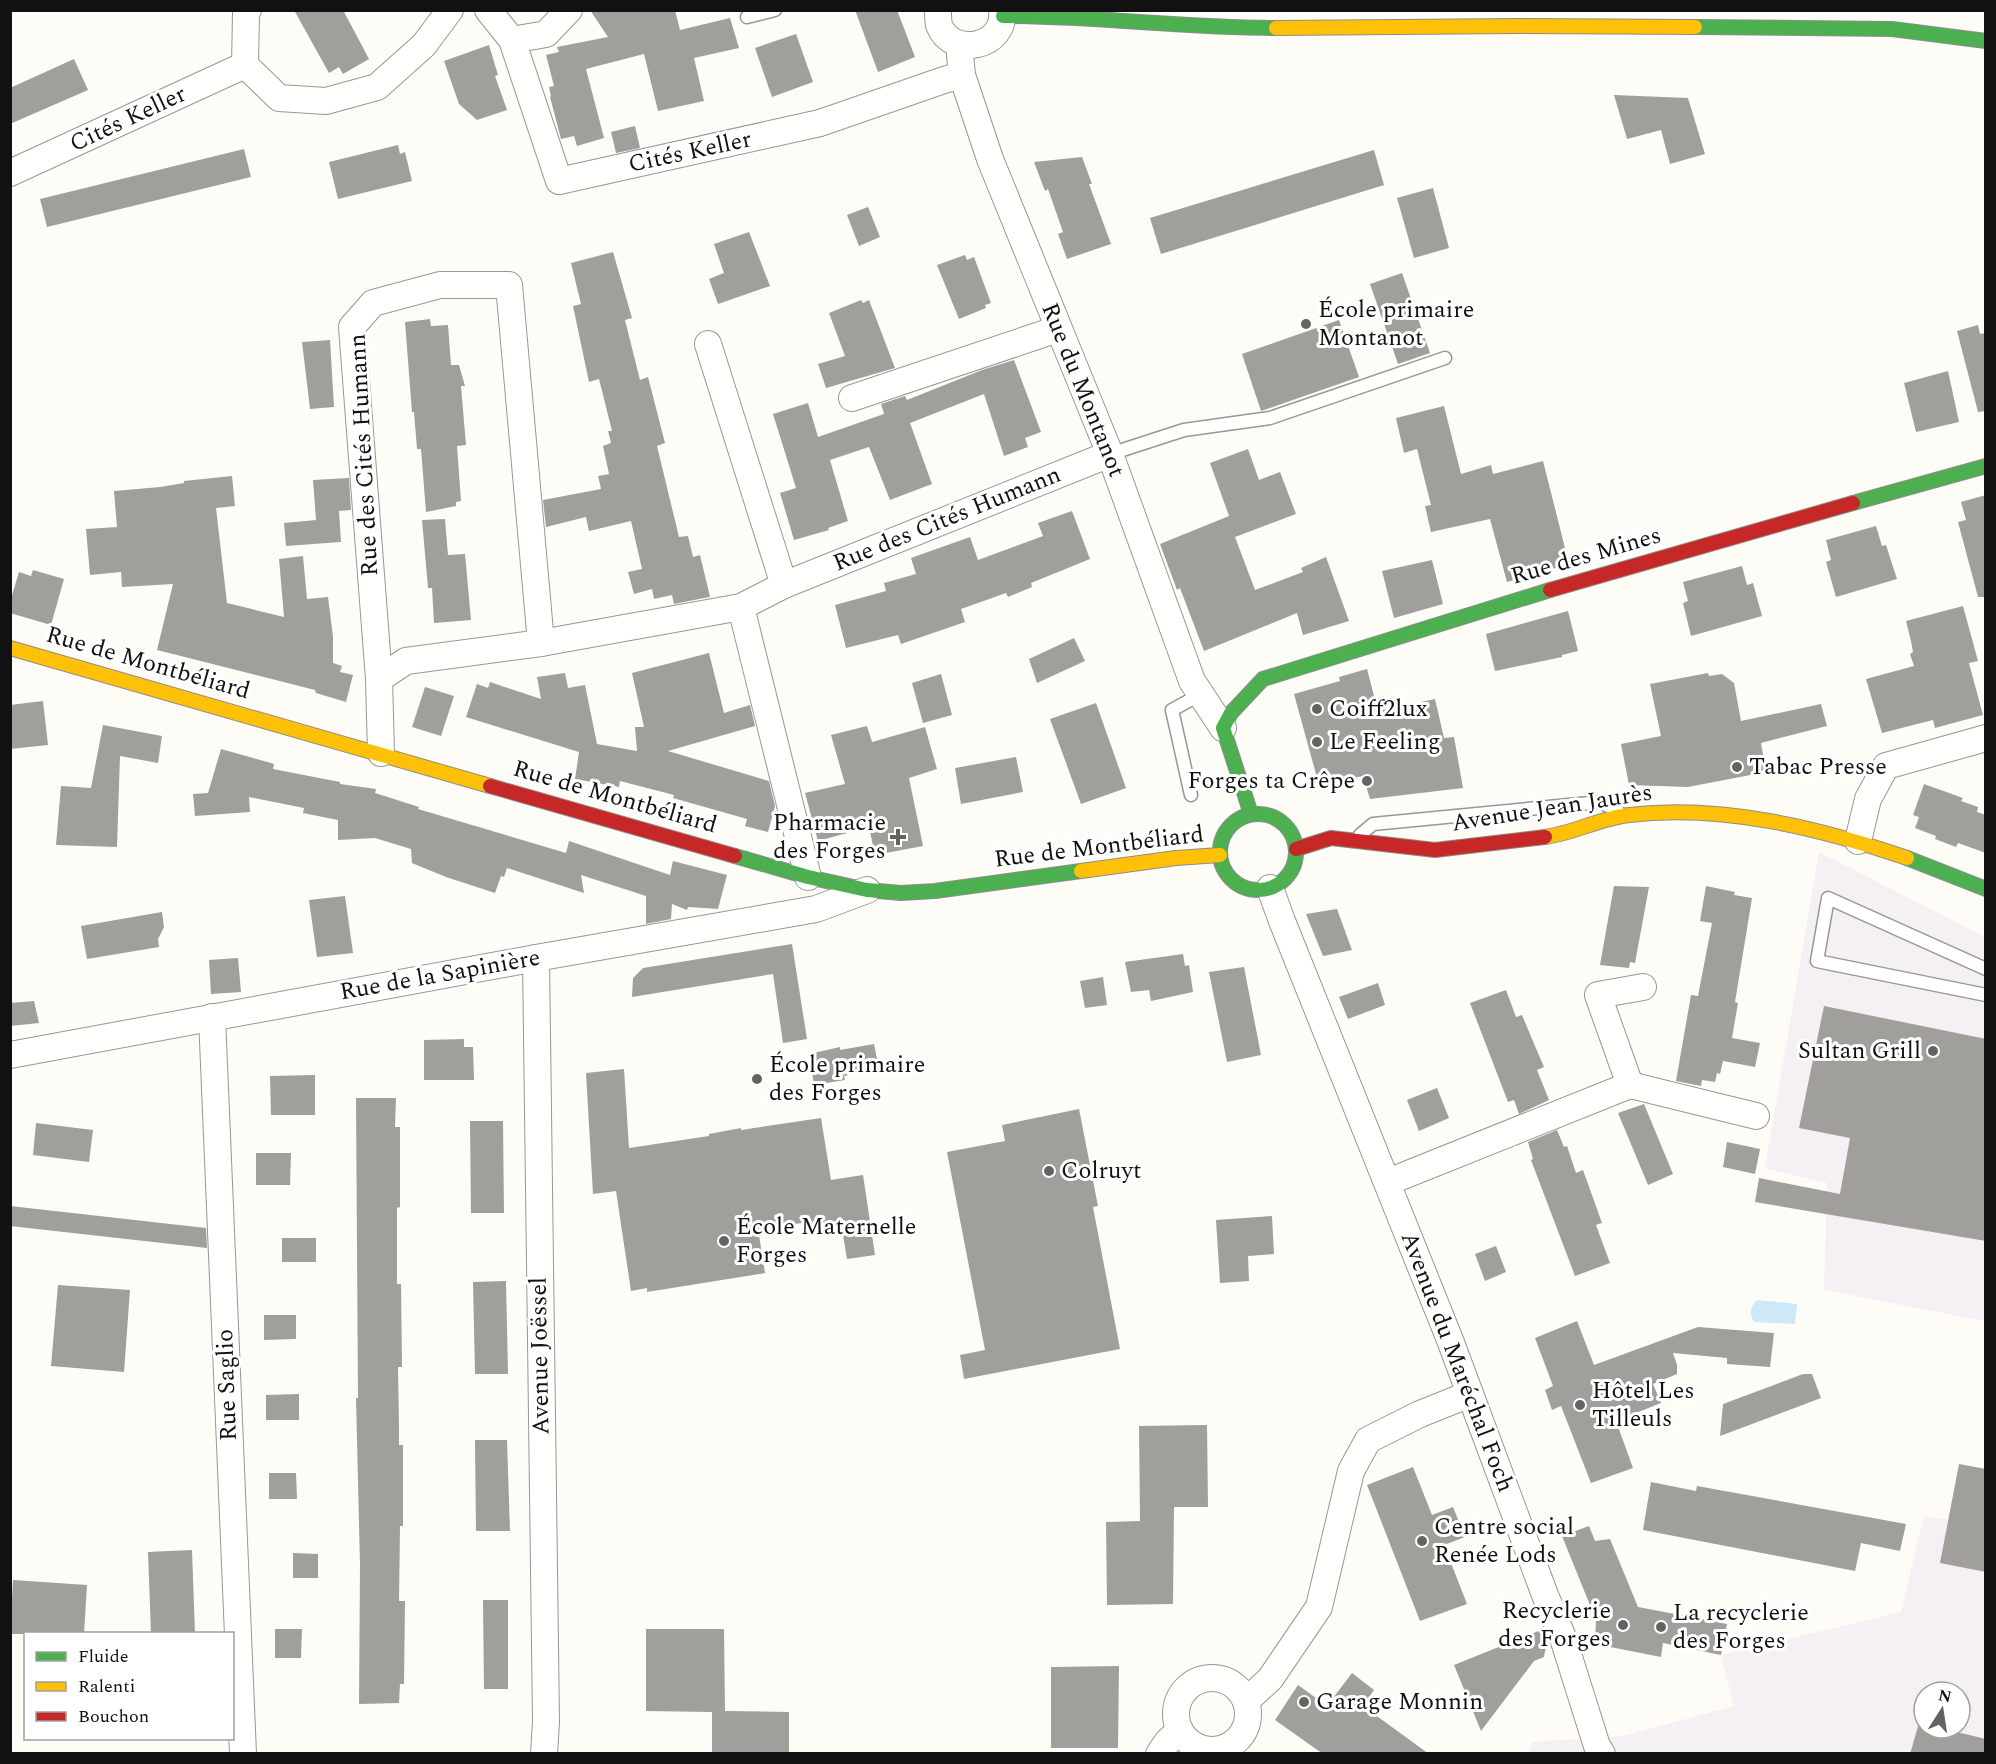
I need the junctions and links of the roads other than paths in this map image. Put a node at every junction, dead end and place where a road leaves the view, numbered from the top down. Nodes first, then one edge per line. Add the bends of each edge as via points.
1 (248, 10) edge
2 (450, 10) edge
3 (488, 10) edge
4 (569, 10) edge
5 (775, 10) edge
6 (938, 10) edge
7 (1002, 13) edge
8 (1058, 13) edge
9 (747, 17) dead end
10 (1444, 18) edge
11 (512, 40) junction
12 (1986, 42) edge
13 (959, 45) junction
14 (245, 65) junction
15 (962, 75) junction
16 (10, 174) edge
17 (1058, 329) junction
18 (708, 344) dead end
19 (1445, 358) dead end
20 (852, 398) dead end
21 (1110, 453) junction
22 (1986, 466) edge
23 (784, 585) junction
24 (741, 608) junction
25 (541, 643) junction
26 (10, 648) edge
27 (379, 679) junction
28 (1201, 694) junction
29 (1223, 728) junction
30 (1986, 738) edge
31 (381, 753) junction
32 (1191, 795) dead end
33 (1251, 814) junction
34 (1627, 815) junction
35 (1354, 839) junction
36 (1858, 841) junction
37 (1296, 849) junction
38 (1220, 855) junction
39 (808, 877) junction
40 (1270, 888) junction
41 (1986, 889) edge
42 (867, 890) junction
43 (536, 958) junction
44 (1986, 969) edge
45 (1643, 987) dead end
46 (1986, 996) edge
47 (212, 1017) junction
48 (10, 1055) edge
49 (1630, 1085) junction
50 (1756, 1116) dead end
51 (1388, 1182) junction
52 (1470, 1394) junction
53 (1246, 1701) junction
54 (1179, 1731) junction
55 (1245, 1747) edge
56 (1600, 1750) edge
57 (243, 1754) edge
58 (544, 1754) edge
59 (1159, 1754) edge

1 - 14 street
2 - 14 street via 424,45 377,87 326,101 279,98
3 - 11 street, Cités Keller
4 - 11 street via 546,34
5 - 9 lane
6 - 13 street via 939,24 947,37
7 - 8 street
7 - 13 street via 999,30 988,41 974,46
8 - 10 street via 1232,28
10 - 12 street via 1892,29
11 - 15 street, Cités Keller via 559,181 820,123
13 - 15 street, Rue du Montanot
14 - 16 street, Cités Keller
15 - 17 street, Rue du Montanot via 990,159
17 - 20 street
17 - 21 street, Rue du Montanot
18 - 23 street
19 - 21 lane via 1270,418 1184,430
21 - 23 street, Rue des Cités Humann
21 - 28 street, Rue du Montanot via 1192,681
22 - 29 street, Rue des Mines via 1578,581 1263,679 1231,713
23 - 24 street, Rue des Cités Humann
24 - 25 street, Rue des Cités Humann
24 - 39 street
25 - 27 street, Rue des Cités Humann via 406,661
25 - 27 street, Rue des Cités Humann via 509,285 441,285 373,303 352,327
26 - 31 street, Rue de Montbéliard
27 - 31 street, Rue des Cités Humann
28 - 29 street, Rue du Montanot
28 - 32 lane via 1172,710
29 - 33 street
30 - 36 street via 1886,766 1868,799
31 - 39 street, Rue de Montbéliard
33 - 37 street via 1267,815 1281,822 1292,833
33 - 38 street via 1228,828 1221,841
34 - 35 street, Avenue Jean Jaurès via 1558,835 1435,849
34 - 35 lane via 1600,802 1373,824
34 - 36 street, Avenue Jean Jaurès via 1686,812 1787,823
35 - 37 street, Avenue Jean Jaurès via 1331,838
36 - 41 street, Avenue Jean Jaurès
37 - 40 street via 1290,873
38 - 40 street via 1222,866 1237,884 1248,889
38 - 42 street, Rue de Montbéliard via 935,891
39 - 42 street, Rue de Montbéliard
40 - 51 street, Avenue du Maréchal Foch
42 - 43 street, Rue de la Sapinière via 816,909
43 - 47 street, Rue de la Sapinière
43 - 58 street, Avenue Joëssel
44 - 46 lane via 1828,898 1817,961
45 - 49 street via 1598,995
47 - 48 street, Rue de la Sapinière
47 - 57 street, Rue Saglio
49 - 50 street
49 - 51 street
51 - 52 street, Avenue du Maréchal Foch
52 - 53 street via 1368,1440 1351,1471 1319,1607 1270,1679
52 - 56 street, Avenue du Maréchal Foch via 1562,1635
53 - 54 street via 1236,1687 1220,1678 1202,1679 1184,1690 1176,1710
53 - 55 street
54 - 55 street via 1195,1746 1216,1750
54 - 59 street

